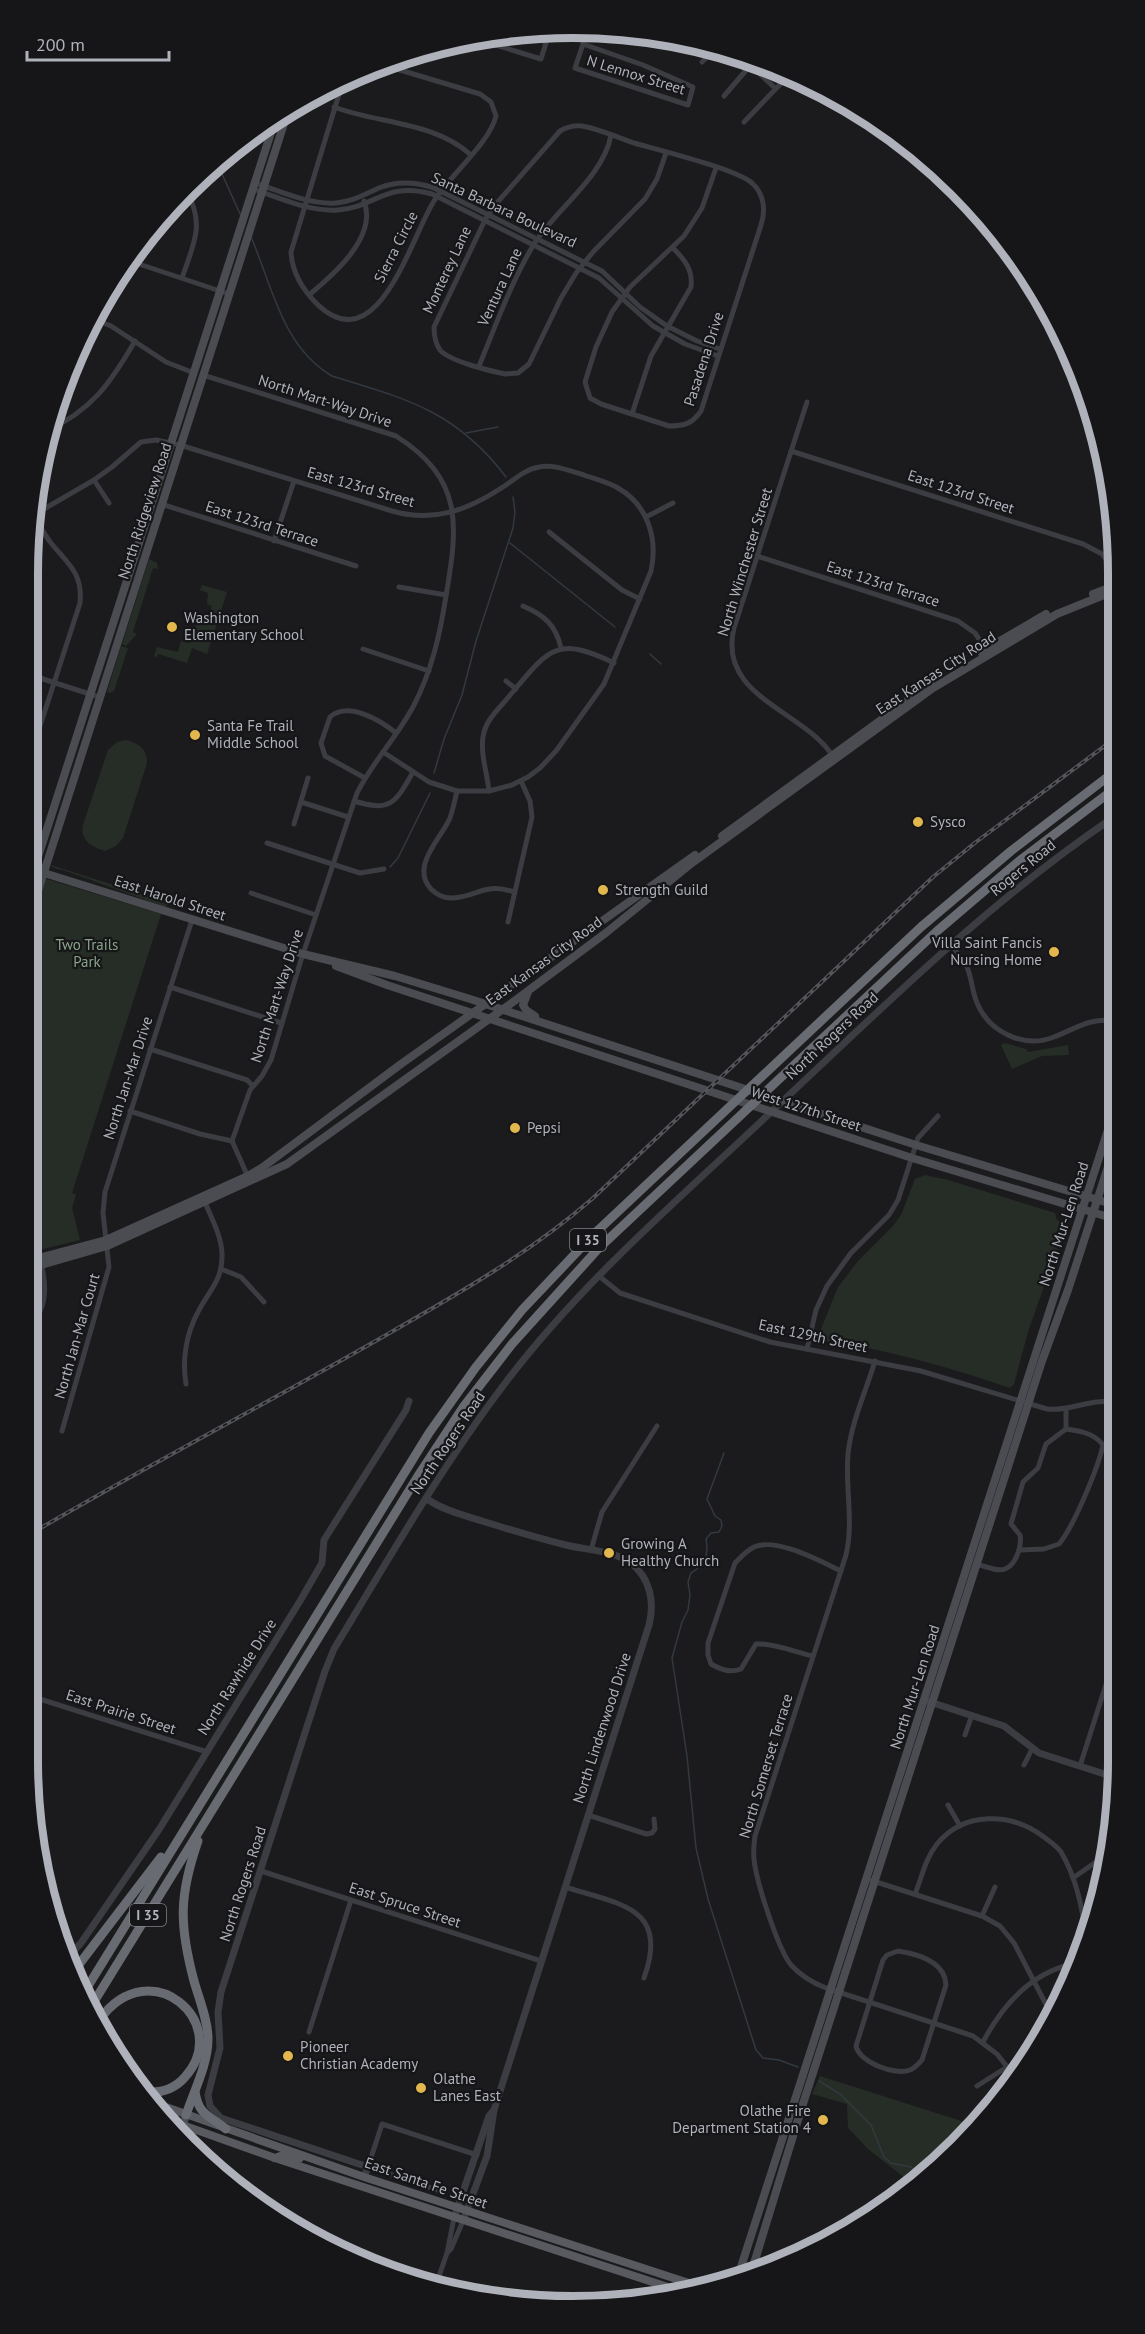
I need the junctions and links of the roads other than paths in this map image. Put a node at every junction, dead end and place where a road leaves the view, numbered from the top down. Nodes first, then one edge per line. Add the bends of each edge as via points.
1 (584, 38) edge
2 (537, 39) edge
3 (547, 39) edge
4 (546, 42) junction
5 (492, 44) edge
6 (583, 44) junction
7 (709, 55) edge
8 (702, 62) dead end
9 (395, 68) edge
10 (748, 68) edge
11 (760, 72) edge
12 (783, 81) edge
13 (775, 88) junction
14 (339, 92) edge
15 (724, 96) dead end
16 (334, 107) junction
17 (285, 122) edge
18 (744, 122) dead end
19 (272, 130) edge
20 (611, 135) junction
21 (666, 153) junction
22 (471, 154) junction
23 (716, 168) junction
24 (254, 186) junction
25 (263, 189) junction
26 (442, 191) junction
27 (437, 196) junction
28 (190, 199) edge
29 (363, 199) junction
30 (308, 200) junction
31 (305, 207) junction
32 (486, 217) junction
33 (536, 242) junction
34 (673, 248) junction
35 (585, 262) junction
36 (136, 263) edge
37 (580, 268) junction
38 (182, 278) junction
39 (220, 291) junction
40 (229, 294) junction
41 (309, 295) junction
42 (623, 295) junction
43 (100, 322) edge
44 (667, 326) junction
45 (664, 333) junction
46 (135, 341) junction
47 (720, 349) junction
48 (718, 356) junction
49 (479, 366) junction
50 (194, 373) junction
51 (203, 375) junction
52 (807, 402) dead end
53 (632, 414) junction
54 (59, 425) edge
55 (171, 442) junction
56 (180, 445) junction
57 (791, 452) junction
58 (93, 480) junction
59 (294, 481) junction
60 (109, 503) dead end
61 (673, 503) dead end
62 (161, 504) junction
63 (41, 510) edge
64 (453, 513) junction
65 (646, 517) junction
66 (40, 527) edge
67 (549, 532) dead end
68 (274, 541) junction
69 (757, 556) junction
70 (1107, 561) edge
71 (356, 566) dead end
72 (399, 587) dead end
73 (1108, 588) edge
74 (1108, 593) edge
75 (447, 595) junction
76 (640, 599) junction
77 (523, 606) dead end
78 (561, 648) junction
79 (363, 649) dead end
80 (988, 651) junction
81 (614, 663) junction
82 (429, 670) junction
83 (38, 675) edge
84 (506, 681) dead end
85 (53, 683) junction
86 (516, 689) junction
87 (95, 695) junction
88 (38, 731) edge
89 (396, 733) junction
90 (383, 752) junction
91 (833, 757) junction
92 (413, 772) junction
93 (1108, 777) edge
94 (308, 778) dead end
95 (365, 778) junction
96 (520, 781) junction
97 (457, 791) junction
98 (489, 791) junction
99 (1108, 794) edge
100 (354, 801) junction
101 (301, 802) junction
102 (348, 818) junction
103 (1108, 821) edge
104 (294, 824) dead end
105 (267, 843) dead end
106 (38, 850) edge
107 (333, 864) junction
108 (384, 868) dead end
109 (38, 872) edge
110 (42, 873) junction
111 (38, 887) edge
112 (514, 892) junction
113 (251, 893) dead end
114 (316, 915) junction
115 (192, 920) junction
116 (508, 922) dead end
117 (951, 944) junction
118 (303, 954) junction
119 (170, 987) junction
120 (529, 990) junction
121 (448, 1004) junction
122 (485, 1004) junction
123 (503, 1009) junction
124 (473, 1012) junction
125 (491, 1018) junction
126 (1108, 1021) edge
127 (281, 1023) junction
128 (552, 1024) junction
129 (449, 1029) junction
130 (150, 1049) junction
131 (254, 1086) junction
132 (130, 1111) junction
133 (938, 1116) dead end
134 (1108, 1130) edge
135 (232, 1141) junction
136 (915, 1145) junction
137 (912, 1158) junction
138 (1108, 1173) edge
139 (249, 1178) junction
140 (1087, 1196) junction
141 (1098, 1199) junction
142 (204, 1200) junction
143 (1108, 1203) edge
144 (1083, 1209) junction
145 (1094, 1212) junction
146 (1108, 1217) edge
147 (107, 1243) junction
148 (41, 1261) junction
149 (38, 1263) edge
150 (221, 1269) junction
151 (599, 1276) junction
152 (264, 1302) dead end
153 (38, 1316) edge
154 (807, 1349) junction
155 (875, 1361) junction
156 (186, 1384) dead end
157 (409, 1401) dead end
158 (1108, 1402) edge
159 (1025, 1403) junction
160 (1066, 1409) junction
161 (657, 1426) dead end
162 (1066, 1430) junction
163 (62, 1431) dead end
164 (427, 1498) junction
165 (591, 1550) junction
166 (1020, 1550) junction
167 (973, 1563) junction
168 (841, 1571) junction
169 (813, 1656) junction
170 (1108, 1678) edge
171 (38, 1698) edge
172 (924, 1700) junction
173 (933, 1702) junction
174 (972, 1715) junction
175 (965, 1734) dead end
176 (1032, 1749) junction
177 (207, 1752) junction
178 (1024, 1765) dead end
179 (1080, 1766) junction
180 (1107, 1775) edge
181 (948, 1805) dead end
182 (588, 1815) junction
183 (654, 1818) dead end
184 (190, 1820) junction
185 (203, 1824) junction
186 (960, 1826) junction
187 (1098, 1860) edge
188 (261, 1871) junction
189 (1073, 1878) junction
190 (871, 1880) junction
191 (565, 1887) junction
192 (995, 1887) dead end
193 (915, 1894) junction
194 (351, 1900) junction
195 (982, 1916) junction
196 (1083, 1920) edge
197 (73, 1952) edge
198 (541, 1961) junction
199 (1067, 1965) edge
200 (78, 1966) edge
201 (644, 1978) dead end
202 (1034, 1980) junction
203 (88, 1987) edge
204 (835, 1991) junction
205 (95, 2001) edge
206 (869, 2001) junction
207 (1047, 2007) edge
208 (103, 2016) edge
209 (934, 2023) junction
210 (309, 2032) dead end
211 (983, 2042) junction
212 (1007, 2067) junction
213 (1009, 2070) edge
214 (978, 2086) dead end
215 (195, 2090) junction
216 (153, 2093) edge
217 (208, 2102) joint
218 (164, 2107) edge
219 (494, 2110) junction
220 (186, 2115) junction
221 (179, 2124) edge
222 (183, 2128) edge
223 (226, 2129) junction
224 (477, 2155) junction
225 (274, 2158) junction
226 (318, 2161) junction
227 (368, 2167) junction
228 (328, 2176) junction
229 (364, 2177) junction
230 (395, 2187) junction
231 (362, 2188) junction
232 (441, 2191) dead end
233 (463, 2210) junction
234 (459, 2220) junction
235 (754, 2264) edge
236 (740, 2269) edge
237 (438, 2279) edge
238 (689, 2283) edge
239 (669, 2287) edge

1 - 6 street, N Lennox Street
2 - 4 street
3 - 4 street
4 - 5 street via 541,59
6 - 6 street, N Lennox Street via 643,64 693,87 688,105 575,68
7 - 8 street
9 - 22 street, Sierra Circle via 487,98 495,108 494,123
10 - 15 street
11 - 13 street
12 - 13 street
13 - 18 street
14 - 16 street, Sierra Circle
16 - 22 street via 440,135
16 - 30 street, Sierra Circle
17 - 25 main road, North Ridgeview Road
19 - 24 main road, North Ridgeview Road
20 - 21 street, Monterey Lane
20 - 32 street, Monterey Lane via 575,126 560,131
20 - 33 street, Ventura Lane via 598,165
21 - 23 street, Monterey Lane
21 - 35 street, Monterey Lane via 645,199
22 - 26 street, Sierra Circle
23 - 34 street, Pasadena Drive via 696,220
23 - 47 street, Pasadena Drive via 751,183 761,195 764,212
24 - 25 street, Santa Barbara Boulevard
24 - 39 main road, North Ridgeview Road
25 - 30 street, Santa Barbara Boulevard
25 - 31 street, Santa Barbara Boulevard
25 - 40 main road, North Ridgeview Road
26 - 27 street, Sierra Circle
26 - 29 street, Santa Barbara Boulevard via 402,183 385,186
26 - 32 street, Santa Barbara Boulevard
27 - 29 street, Santa Barbara Boulevard via 402,190
27 - 32 street, Santa Barbara Boulevard
27 - 41 street, Sierra Circle via 395,280 360,317 347,321 334,318
28 - 38 street via 198,226
29 - 30 street, Santa Barbara Boulevard via 336,203
29 - 31 street, Santa Barbara Boulevard via 335,210
29 - 41 street via 366,222 353,251
30 - 31 street, Sierra Circle
31 - 41 street, Sierra Circle via 291,252 296,274
32 - 33 street, Santa Barbara Boulevard
32 - 49 street, Monterey Lane via 434,327 436,342 443,352
33 - 35 street, Santa Barbara Boulevard
33 - 37 street, Santa Barbara Boulevard
33 - 49 street, Ventura Lane via 496,321
34 - 42 street, Pasadena Drive
34 - 44 street via 688,264 691,283
35 - 37 street, Monterey Lane
35 - 42 street, Santa Barbara Boulevard via 608,275
36 - 38 street
37 - 42 street, Santa Barbara Boulevard
37 - 49 street, Monterey Lane via 529,364 509,375
38 - 39 street
39 - 40 street
39 - 50 main road, North Ridgeview Road
40 - 51 main road, North Ridgeview Road
42 - 44 street, Santa Barbara Boulevard
42 - 45 street, Santa Barbara Boulevard via 637,313
42 - 53 street, Pasadena Drive via 596,347 585,386 592,400
43 - 46 street
44 - 45 street
44 - 47 street, Santa Barbara Boulevard
45 - 48 street, Santa Barbara Boulevard
45 - 53 street via 651,356
46 - 50 street via 166,362
46 - 54 street via 114,377 93,401
47 - 48 street, Pasadena Drive
48 - 53 street, Pasadena Drive via 700,411 690,423 669,426
50 - 55 main road, North Ridgeview Road
51 - 56 main road, North Ridgeview Road
51 - 64 street, North Mart-Way Drive via 396,436 436,471
52 - 57 street, North Winchester Street
55 - 56 street, East 123rd Street
55 - 58 street, East 123rd Street via 141,442
55 - 87 main road, North Ridgeview Road
56 - 59 street, East 123rd Street
56 - 62 main road, North Ridgeview Road
57 - 69 street, North Winchester Street
57 - 70 street, East 123rd Street via 1083,544
58 - 60 street
58 - 63 street, East 123rd Street
59 - 64 street, East 123rd Street via 406,515
59 - 68 street, East 123rd Street
61 - 65 street
62 - 68 street, East 123rd Terrace
62 - 87 main road, North Ridgeview Road
64 - 65 street, East 123rd Street via 482,501 529,470 550,466 618,488 634,500
64 - 75 street, North Mart-Way Drive via 454,544
65 - 76 street via 654,552
66 - 85 street via 77,575 82,590
67 - 76 street via 622,590
68 - 71 street, East 123rd Terrace
69 - 80 street, East 123rd Terrace via 958,621 975,633
69 - 91 street, North Winchester Street via 732,637 735,667 749,687 819,740
72 - 75 street
73 - 80 main road, East Kansas City Road via 1055,609
74 - 80 main road, East Kansas City Road via 1057,614
75 - 82 street, North Mart-Way Drive
76 - 81 street
77 - 78 street via 548,620
78 - 81 street via 580,649
78 - 86 street via 544,657
79 - 82 street
80 - 91 main road, East Kansas City Road
81 - 96 street via 556,751
82 - 89 street, North Mart-Way Drive via 414,706
83 - 85 street
84 - 86 street
85 - 87 street
85 - 88 street
86 - 98 street via 484,731 482,745
87 - 106 main road, North Ridgeview Road
87 - 110 main road, North Ridgeview Road
89 - 90 street, North Mart-Way Drive
89 - 95 street via 348,711 330,717 321,743 325,756
90 - 92 street
90 - 95 street, North Mart-Way Drive
91 - 120 main road, East Kansas City Road
91 - 122 main road, East Kansas City Road
92 - 97 street
92 - 100 street via 384,807
93 - 184 highway, I 35 via 921,927 601,1227 530,1301 429,1433
94 - 101 street
95 - 100 street, North Mart-Way Drive
96 - 98 street
96 - 112 street via 530,801 532,818
97 - 98 street
97 - 112 street via 449,819 426,860 423,874 427,884 436,894 448,898 490,887
99 - 185 highway, I 35 via 1018,862 895,968 622,1225 534,1317 437,1446
100 - 102 street, North Mart-Way Drive
101 - 102 street
101 - 104 street
102 - 107 street, North Mart-Way Drive
103 - 117 street, Rogers Road
105 - 107 street
107 - 108 street via 360,873
107 - 114 street, North Mart-Way Drive
109 - 110 main road, East Harold Street
110 - 111 main road, North Ridgeview Road
110 - 115 main road, East Harold Street
112 - 116 street
113 - 114 street, North Mart-Way Drive
114 - 118 street, North Mart-Way Drive
115 - 118 main road, East Harold Street
115 - 119 street, North Jan-Mar Drive
117 - 126 street via 966,965 977,1003 987,1019 1003,1032 1018,1039 1044,1040 1090,1021
117 - 151 street, North Rogers Road
118 - 121 main road, East Harold Street
118 - 122 main road, East Harold Street via 395,976
118 - 127 street, North Mart-Way Drive
119 - 127 street
119 - 130 street, North Jan-Mar Drive
120 - 123 main road, East Kansas City Road
120 - 128 main road via 526,1010
121 - 124 main road, East Harold Street
121 - 129 main road via 454,1013
122 - 123 main road, East Harold Street
122 - 124 main road, East Kansas City Road
123 - 125 main road, East Kansas City Road
123 - 128 main road, West 127th Street
124 - 125 main road, East Harold Street
124 - 129 main road, East Kansas City Road
125 - 137 main road, West 127th Street
125 - 139 main road, East Kansas City Road via 287,1164
127 - 131 street, North Mart-Way Drive via 268,1065
128 - 136 main road, West 127th Street
129 - 139 main road, East Kansas City Road
130 - 131 street via 247,1080
130 - 132 street, North Jan-Mar Drive
131 - 135 street, North Mart-Way Drive
132 - 135 street
132 - 147 street, North Jan-Mar Drive via 105,1192
133 - 136 street via 921,1132
134 - 140 main road, North Mur-Len Road
135 - 139 street
136 - 137 street
136 - 140 main road, West 127th Street
137 - 144 main road, West 127th Street
137 - 154 street via 889,1215 850,1253 826,1286
138 - 141 main road, North Mur-Len Road
139 - 142 main road, East Kansas City Road
140 - 141 main road, West 127th Street
140 - 144 main road, North Mur-Len Road
141 - 143 main road, West 127th Street
141 - 145 main road, North Mur-Len Road
142 - 147 main road, East Kansas City Road
142 - 150 street via 221,1243
144 - 145 main road, West 127th Street
144 - 159 main road, North Mur-Len Road
145 - 146 main road, West 127th Street
145 - 159 main road, North Mur-Len Road
147 - 148 main road, East Kansas City Road
147 - 163 street, North Jan-Mar Court via 108,1274
148 - 149 main road, East Kansas City Road
148 - 153 street via 45,1287
150 - 152 street via 241,1277
150 - 156 street via 190,1333 184,1366
151 - 154 street, East 129th Street via 620,1293 770,1342
151 - 164 street, North Rogers Road via 507,1380
154 - 155 street, East 129th Street
155 - 159 street, East 129th Street
155 - 168 street, North Somerset Terrace via 850,1441 850,1534
157 - 177 street, North Rawhide Drive via 324,1540 323,1560 317,1573
158 - 160 street via 1091,1401
159 - 160 street, East 129th Street
159 - 167 main road, North Mur-Len Road
160 - 162 street
161 - 165 street via 602,1512
162 - 166 street via 1046,1444 1038,1468 1019,1490 1011,1524 1020,1535
162 - 166 street via 1096,1438 1103,1445 1101,1452 1063,1539 1055,1547
164 - 165 street, North Lindenwood Drive via 440,1507 512,1530
164 - 188 street, North Rogers Road via 329,1660
165 - 182 street, North Lindenwood Drive via 619,1557 635,1567 650,1589 652,1607 650,1625
166 - 167 street via 1003,1570
167 - 172 main road, North Mur-Len Road
167 - 173 main road, North Mur-Len Road
168 - 169 street, North Somerset Terrace
168 - 169 street via 778,1546 756,1546 735,1563 708,1643 711,1664 733,1672 741,1669 756,1644 767,1643
169 - 204 street, North Somerset Terrace via 755,1836 753,1856 785,1957 805,1978
170 - 179 street
171 - 177 street, East Prairie Street
172 - 173 street
172 - 190 main road, North Mur-Len Road
173 - 174 street
173 - 190 main road, North Mur-Len Road
174 - 175 street
174 - 176 street via 1004,1726
176 - 178 street
176 - 179 street
177 - 197 street, North Rawhide Drive via 150,1843
179 - 180 street
181 - 186 street
182 - 183 street via 646,1834 655,1829
182 - 191 street, North Lindenwood Drive
184 - 200 highway
184 - 203 highway, I 35
185 - 205 highway, I 35
185 - 215 highway via 182,1906 185,1944 208,2037
186 - 189 street via 991,1818 1029,1826 1059,1849
186 - 193 street via 932,1851
187 - 189 street
188 - 194 street, East Spruce Street
188 - 217 street, North Rogers Road via 221,1992 220,2048
189 - 196 street
190 - 193 street
190 - 204 main road, North Mur-Len Road
191 - 198 street, North Lindenwood Drive
191 - 201 street via 626,1907 641,1917 652,1943
192 - 195 street
193 - 195 street
194 - 198 street, East Spruce Street
194 - 210 street
195 - 202 street via 1004,1929
198 - 219 street, North Lindenwood Drive
199 - 202 street
202 - 207 street
202 - 211 street via 1013,1998
204 - 206 street, North Somerset Terrace
204 - 235 main road, North Mur-Len Road
204 - 236 main road, North Mur-Len Road
206 - 209 street, North Somerset Terrace
206 - 209 street via 883,1960 891,1953 904,1952 933,1962 942,1970 946,1985
206 - 209 street via 857,2037 857,2053 864,2061 903,2072 916,2067
208 - 216 highway via 121,1998 148,1990 173,1998 193,2017 198,2030 197,2058 182,2080
209 - 211 street, North Somerset Terrace
211 - 212 street, North Somerset Terrace
212 - 213 street, North Somerset Terrace
212 - 214 street
215 - 220 highway
215 - 223 highway via 203,2114
217 - 227 street, East Santa Fe Street via 226,2120
218 - 220 main road, East Santa Fe Street
219 - 224 street, North Lindenwood Drive
219 - 233 street, North Lindenwood Drive via 487,2156
220 - 221 main road
220 - 223 main road, East Santa Fe Street
222 - 225 main road, East Santa Fe Street
223 - 226 main road, East Santa Fe Street
224 - 227 street via 382,2124
224 - 233 street, North Lindenwood Drive
225 - 226 main road via 283,2155
225 - 228 main road, East Santa Fe Street
226 - 229 main road, East Santa Fe Street
227 - 229 street
227 - 232 street, East Santa Fe Street
228 - 229 main road via 354,2180
228 - 231 main road, East Santa Fe Street
229 - 230 main road, East Santa Fe Street
230 - 231 main road via 370,2184
230 - 233 main road, East Santa Fe Street
231 - 234 main road, East Santa Fe Street
233 - 234 street, North Lindenwood Drive
233 - 238 main road, East Santa Fe Street
234 - 237 street, North Lindenwood Drive
234 - 239 main road, East Santa Fe Street

